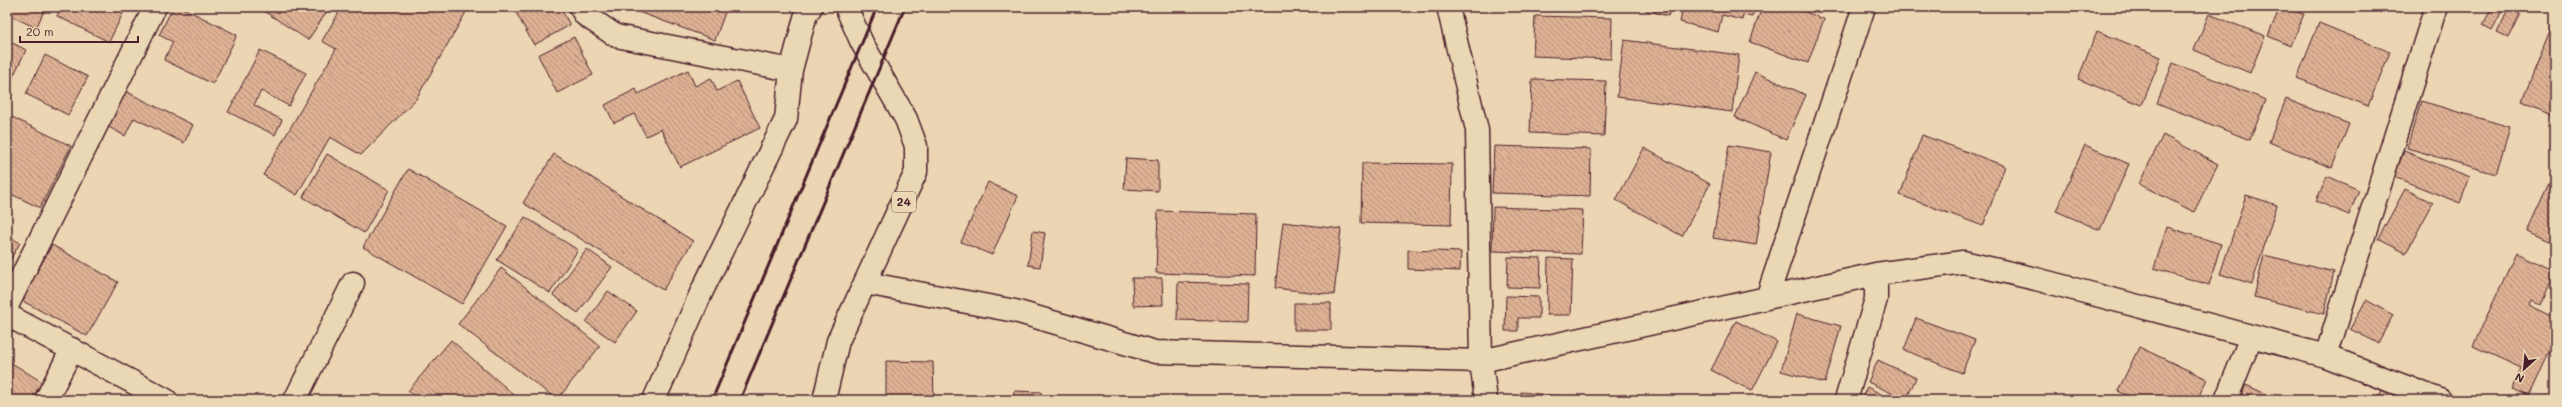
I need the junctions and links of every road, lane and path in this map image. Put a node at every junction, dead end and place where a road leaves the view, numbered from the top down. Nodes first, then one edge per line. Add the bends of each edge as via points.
1 (155, 7) edge
2 (580, 7) edge
3 (811, 7) edge
4 (846, 7) edge
5 (1448, 7) edge
6 (1864, 7) edge
7 (2436, 7) edge
8 (791, 70) junction
9 (1876, 274) junction
10 (353, 283) dead end
11 (866, 283) junction
12 (1767, 298) junction
13 (7, 306) edge
14 (7, 315) edge
15 (2252, 336) junction
16 (72, 348) junction
17 (2326, 356) junction
18 (1481, 361) junction
19 (46, 400) edge
20 (166, 400) edge
21 (295, 400) edge
22 (654, 400) edge
23 (824, 400) edge
24 (1486, 400) edge
25 (1846, 400) edge
26 (2226, 400) edge
27 (2440, 400) edge

1 - 13 street
2 - 8 street via 585,15 616,36
3 - 8 street via 806,14
4 - 11 street, 24 via 862,43 906,120 916,146 916,172
5 - 18 street via 1478,130
6 - 12 street
7 - 17 street
8 - 22 street via 786,120 702,291
9 - 12 street
9 - 15 street via 1963,262
9 - 25 street via 1876,298
10 - 21 street
11 - 18 street via 1015,311 1155,352
11 - 23 street, 24 via 838,341
12 - 18 street
14 - 16 street
15 - 17 street
15 - 26 street
16 - 19 street
16 - 20 street
17 - 27 street
18 - 24 street

